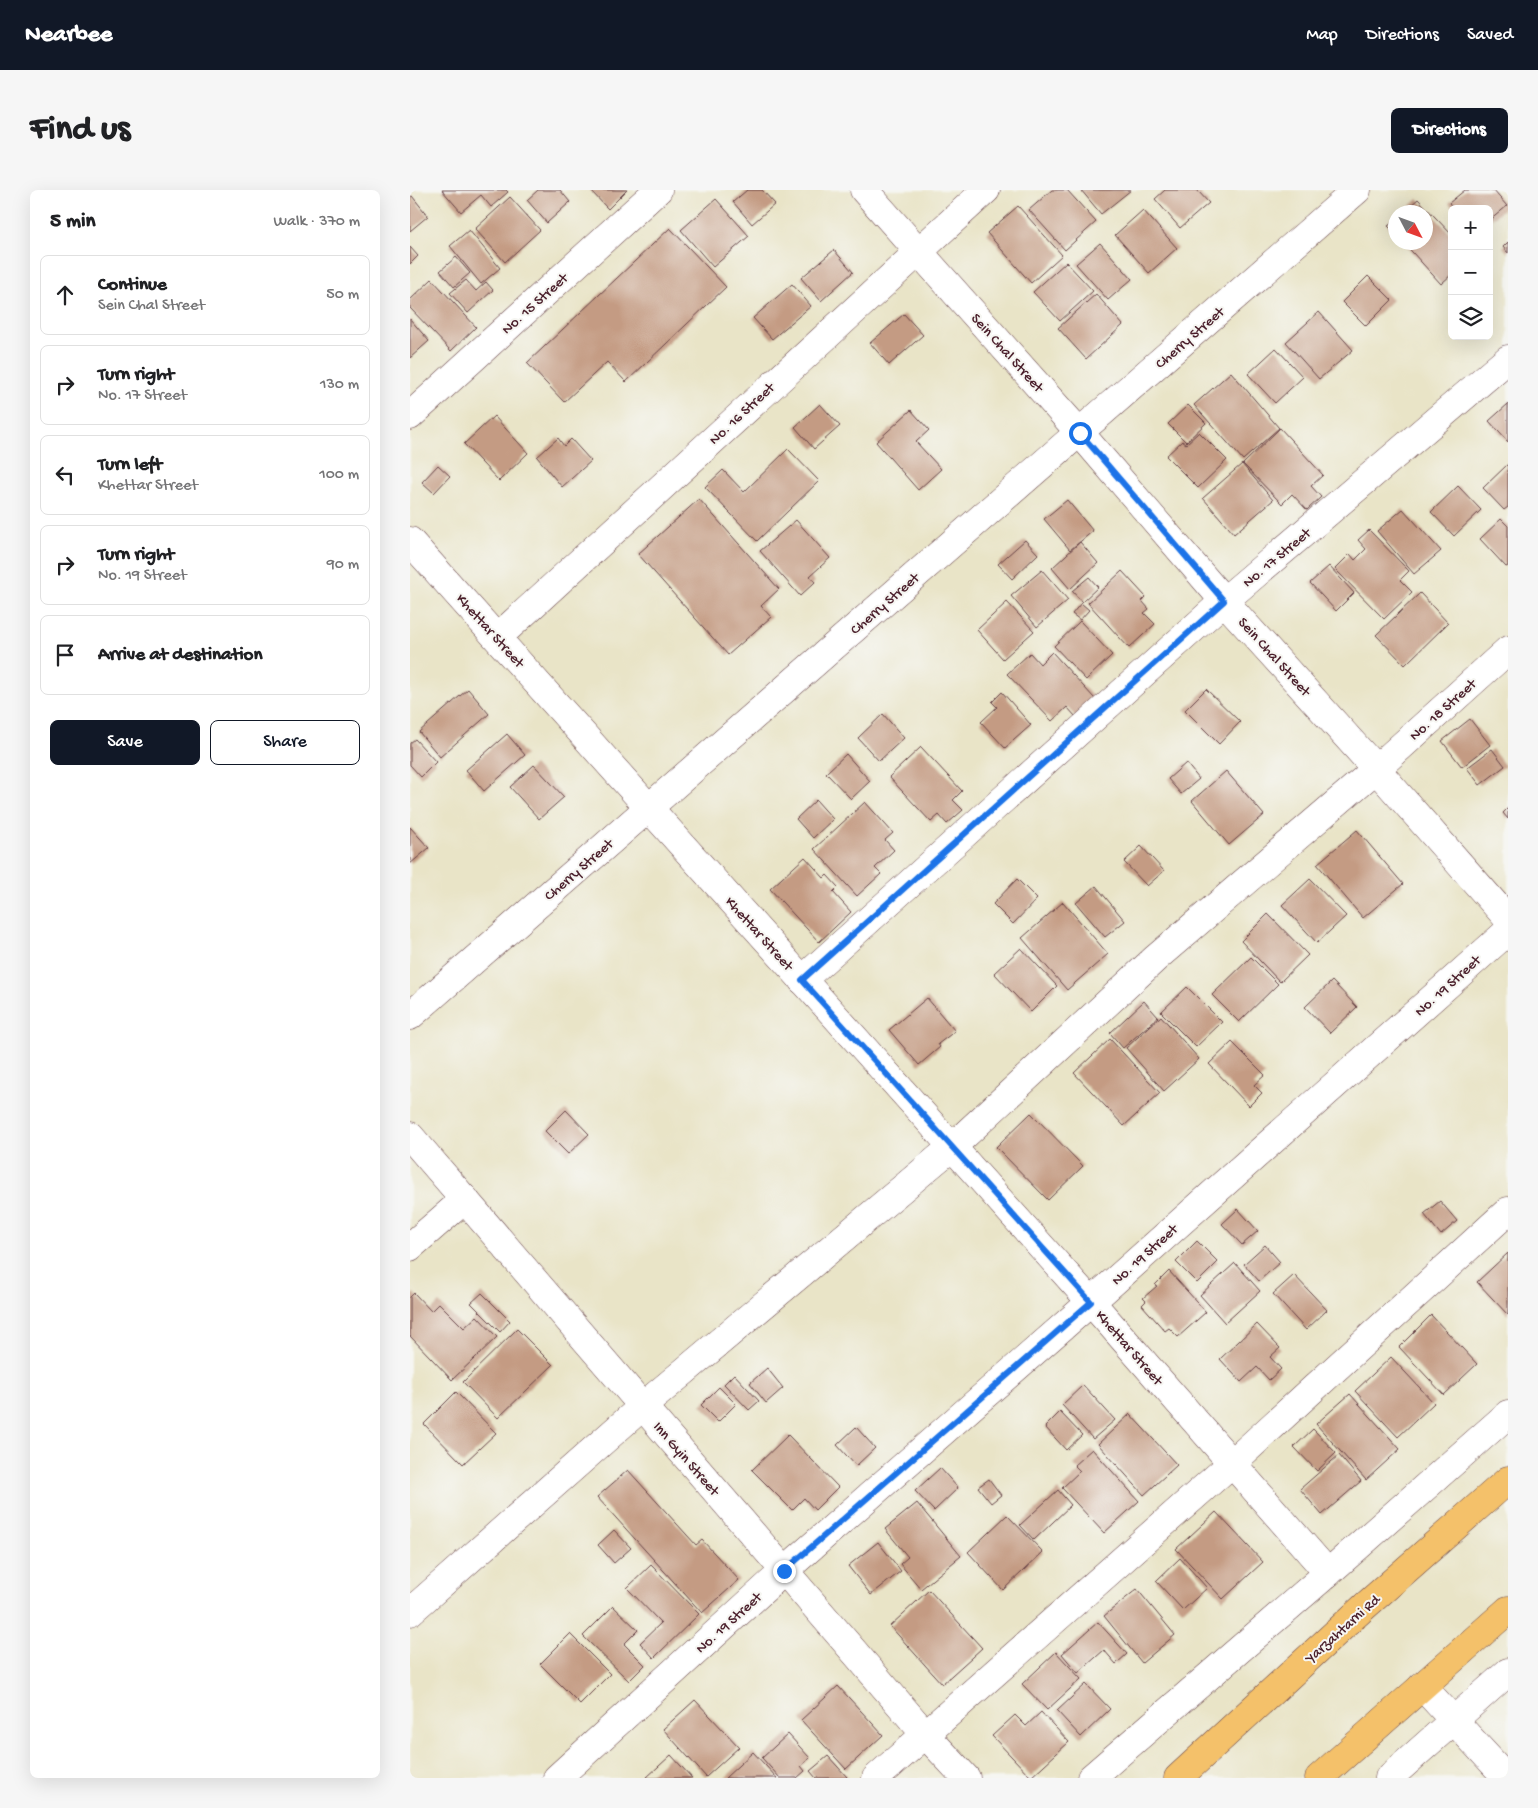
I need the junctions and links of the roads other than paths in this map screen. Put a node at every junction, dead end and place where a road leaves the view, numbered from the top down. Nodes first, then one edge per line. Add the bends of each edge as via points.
1 (658, 190) edge
2 (864, 190) edge
3 (986, 190) edge
4 (1357, 190) edge
5 (918, 251) junction
6 (1508, 359) edge
7 (410, 416) edge
8 (1080, 433) junction
9 (410, 541) edge
10 (1224, 601) junction
11 (498, 637) junction
12 (1508, 650) edge
13 (1376, 769) junction
14 (648, 808) junction
15 (1508, 920) edge
16 (1508, 931) edge
17 (802, 980) junction
18 (410, 1016) edge
19 (410, 1136) edge
20 (952, 1147) junction
21 (465, 1199) junction
22 (1508, 1211) edge
23 (410, 1247) edge
24 (1091, 1302) junction
25 (643, 1406) junction
26 (1508, 1414) edge
27 (1232, 1464) junction
28 (1508, 1480) edge
29 (784, 1571) junction
30 (1328, 1573) junction
31 (1508, 1610) edge
32 (410, 1612) edge
33 (1508, 1672) edge
34 (1422, 1686) junction
35 (1453, 1721) junction
36 (925, 1734) junction
37 (557, 1778) edge
38 (876, 1778) edge
39 (966, 1778) edge
40 (1091, 1778) edge
41 (1178, 1778) edge
42 (1319, 1778) edge
43 (1389, 1778) edge
44 (1507, 1778) edge

1 - 7 street, No. 15 Street
2 - 5 street, Sein Chal Street
3 - 5 street, No. 16 Street
4 - 8 street, Cherry Street
5 - 8 street, Sein Chal Street
5 - 11 street, No. 16 Street
6 - 10 street, No. 17 Street
8 - 10 street, Sein Chal Street
8 - 14 street, Cherry Street
9 - 11 street, Khettar Street
10 - 13 street, Sein Chal Street
10 - 17 street, No. 17 Street
11 - 14 street, Khettar Street
12 - 13 street, No. 18 Street
13 - 15 street, Sein Chal Street
13 - 20 street, No. 18 Street via 1156,958
14 - 17 street, Khettar Street
14 - 18 street, Cherry Street
16 - 24 street, No. 19 Street
17 - 20 street, Khettar Street
19 - 21 street, Inn Gyin Street
20 - 24 street, Khettar Street
20 - 25 street, No. 18 Street
21 - 23 street
21 - 25 street, Inn Gyin Street
22 - 27 street
24 - 27 street, Khettar Street
24 - 29 street, No. 19 Street
25 - 29 street, Inn Gyin Street
25 - 32 street, No. 18 Street
26 - 30 street
27 - 30 street, Khettar Street
27 - 36 street
28 - 41 main road, Yarzahtarni Rd
29 - 36 street, Inn Gyin Street
29 - 37 street, No. 19 Street
30 - 40 street
31 - 34 main road
33 - 35 street
34 - 35 street
34 - 42 main road
35 - 43 street
35 - 44 street
36 - 38 street
36 - 39 street, Inn Gyin Street

